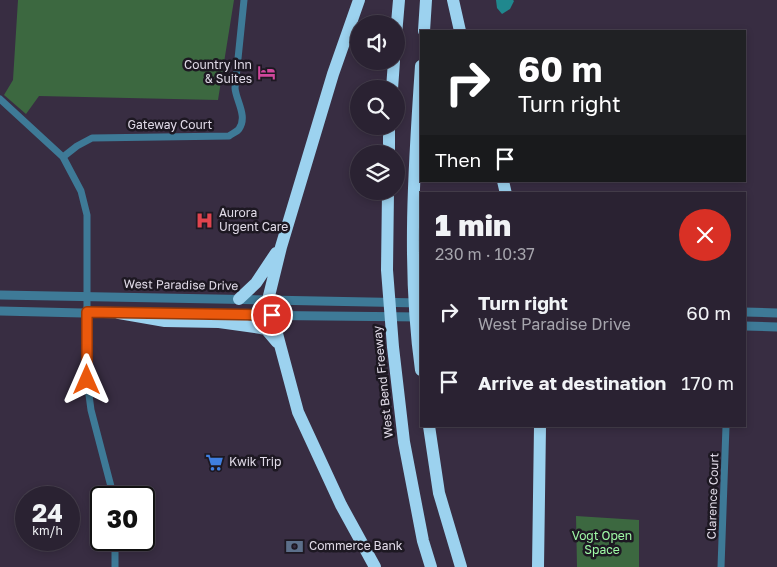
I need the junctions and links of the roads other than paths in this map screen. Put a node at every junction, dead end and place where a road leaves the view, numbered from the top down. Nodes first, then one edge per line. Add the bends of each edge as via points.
1 (244, 0) edge
2 (359, 0) edge
3 (399, 0) edge
4 (426, 0) edge
5 (453, 0) edge
6 (398, 15) edge
7 (424, 30) edge
8 (460, 30) edge
9 (420, 86) edge
10 (0, 99) edge
11 (63, 157) junction
12 (388, 200) edge
13 (281, 247) junction
14 (0, 295) edge
15 (88, 296) junction
16 (239, 299) junction
17 (268, 300) junction
18 (420, 302) edge
19 (0, 311) edge
20 (87, 312) junction
21 (746, 312) edge
22 (777, 313) edge
23 (119, 314) junction
24 (272, 315) junction
25 (420, 317) edge
26 (746, 326) edge
27 (777, 327) edge
28 (280, 346) junction
29 (420, 361) edge
30 (429, 427) edge
31 (540, 427) edge
32 (726, 427) edge
33 (111, 486) edge
34 (115, 551) edge
35 (115, 567) edge
36 (375, 567) edge
37 (431, 567) edge
38 (461, 567) edge
39 (538, 567) edge
40 (721, 567) edge

1 - 11 street, Gateway Court via 235,88 242,108 239,129 229,136 92,138
2 - 13 highway via 333,74
3 - 6 highway
4 - 7 highway
5 - 8 highway
9 - 29 highway via 414,205 414,276
10 - 11 street
11 - 15 street via 81,191 87,215
12 - 37 highway, West Bend Freeway via 387,270 404,442
13 - 16 highway via 256,283
13 - 17 highway
14 - 15 street, West Paradise Drive
15 - 16 street, West Paradise Drive
15 - 20 street
16 - 17 street, West Paradise Drive
17 - 18 street, West Paradise Drive
17 - 24 highway
19 - 20 street
20 - 23 street
20 - 33 street via 90,402
21 - 22 street
23 - 24 street
23 - 28 highway via 261,328 266,329
24 - 25 street
24 - 28 highway
26 - 27 street
28 - 36 highway via 298,412 341,505
30 - 38 highway via 439,493
31 - 39 highway
32 - 40 street, Clarence Court
34 - 35 street

